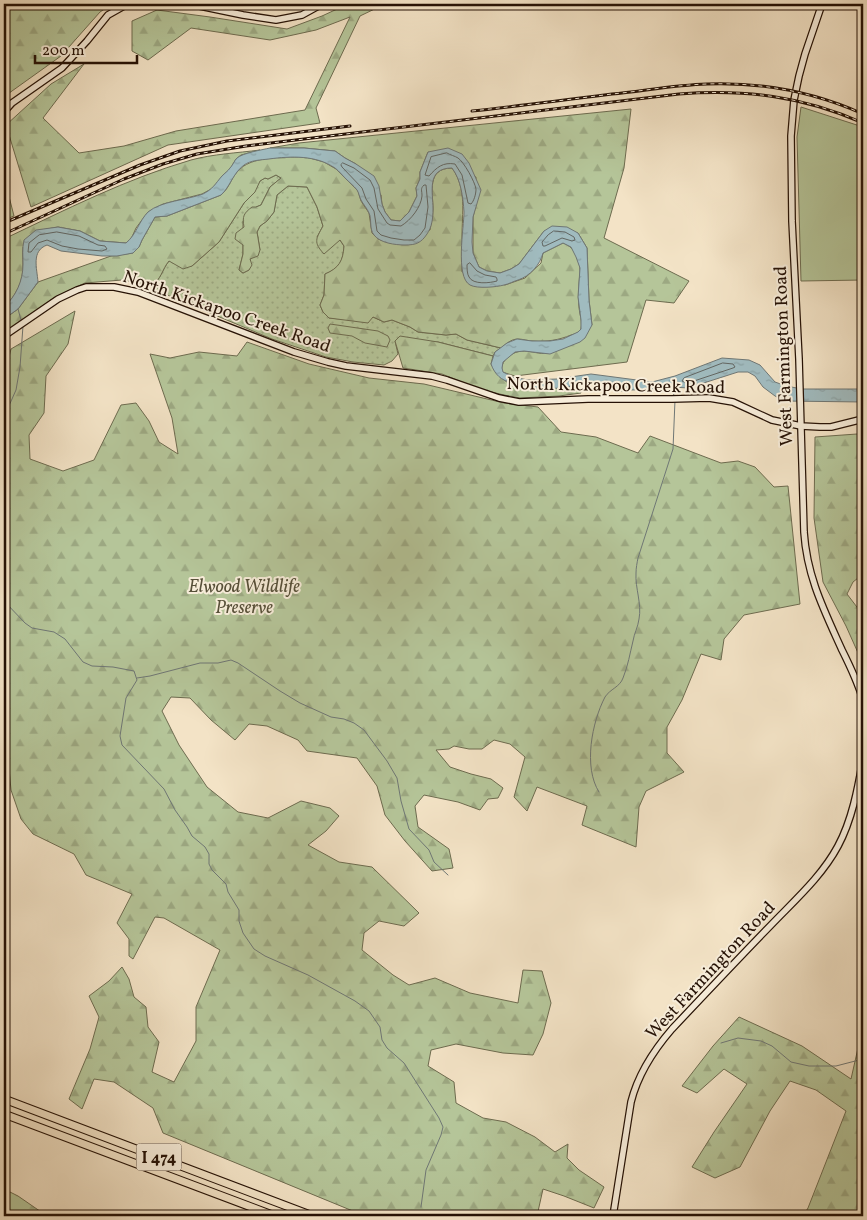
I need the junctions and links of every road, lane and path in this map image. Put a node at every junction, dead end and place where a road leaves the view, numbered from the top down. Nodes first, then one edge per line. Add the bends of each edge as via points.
1 (129, 4) edge
2 (190, 4) edge
3 (322, 4) edge
4 (822, 4) edge
5 (4, 112) edge
6 (4, 336) edge
7 (863, 419) edge
8 (801, 426) junction
9 (863, 700) edge
10 (863, 759) edge
11 (4, 1099) edge
12 (4, 1114) edge
13 (275, 1216) edge
14 (313, 1216) edge
15 (612, 1216) edge

1 - 5 main road via 108,15 62,68
2 - 3 main road via 276,20 302,15
4 - 8 main road, West Farmington Road via 799,76 791,136
6 - 8 main road, North Kickapoo Creek Road via 67,294 86,287 114,287 138,292 320,360 432,376 510,400 709,398 733,402 772,420
7 - 8 main road, North Kickapoo Creek Road via 831,426
8 - 9 main road, West Farmington Road via 808,562 817,593
10 - 15 main road, West Farmington Road via 847,825 826,865 672,1029 647,1063 631,1102
11 - 14 highway, I 474
12 - 13 highway, I 474

